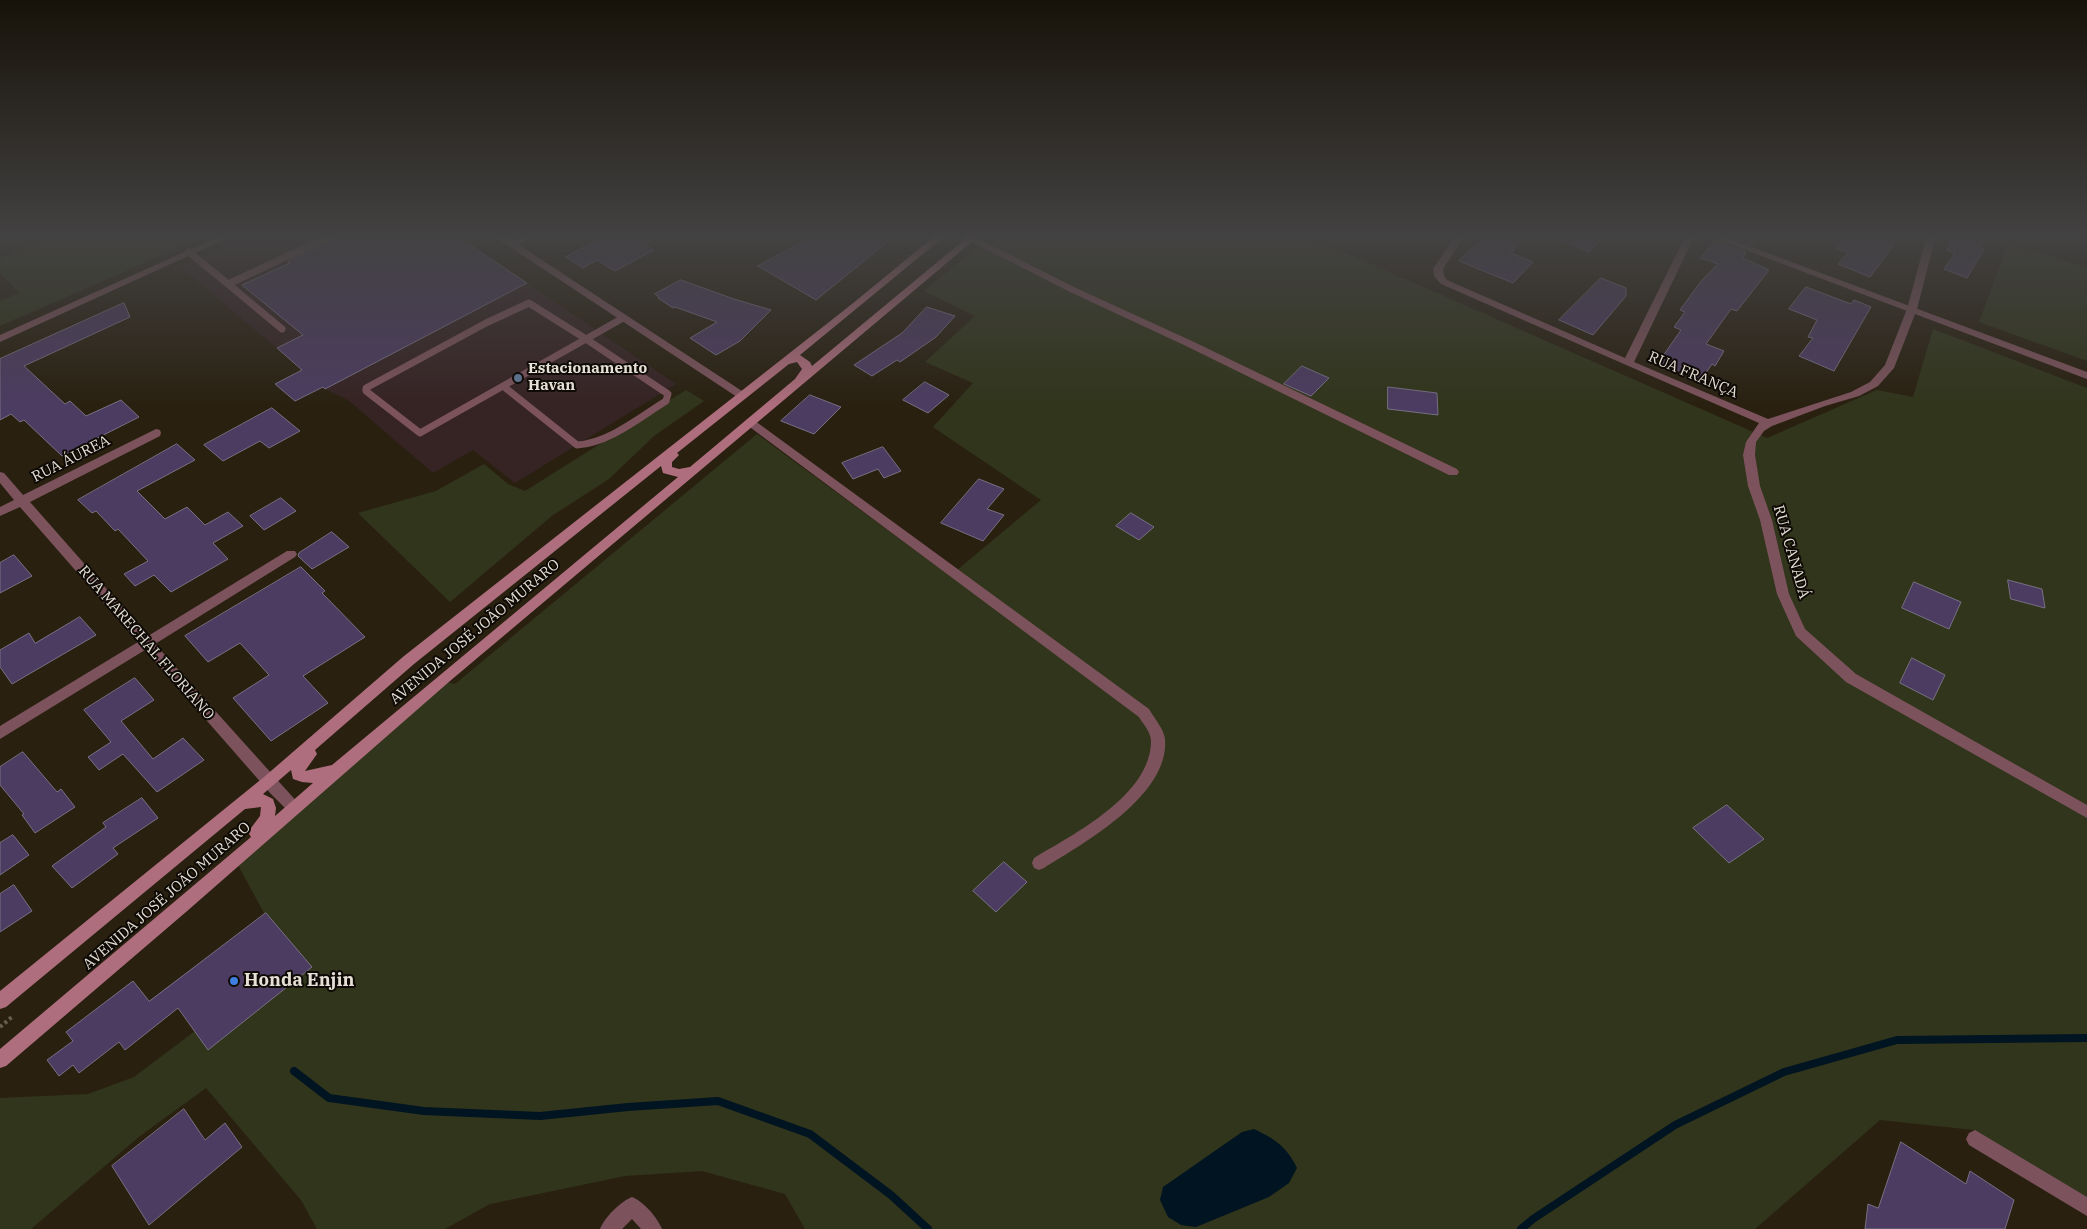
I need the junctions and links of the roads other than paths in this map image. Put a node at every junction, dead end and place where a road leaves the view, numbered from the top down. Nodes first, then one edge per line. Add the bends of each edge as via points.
1 (101, 292) edge
2 (238, 292) edge
3 (584, 292) edge
4 (869, 292) edge
5 (906, 292) edge
6 (1078, 292) edge
7 (1468, 292) edge
8 (1663, 292) edge
9 (1867, 292) edge
10 (1916, 292) edge
11 (1912, 309) junction
12 (623, 318) junction
13 (282, 329) dead end
14 (0, 339) edge
15 (585, 340) junction
16 (786, 360) junction
17 (1628, 362) junction
18 (2087, 376) edge
19 (503, 386) junction
20 (741, 395) junction
21 (767, 409) junction
22 (751, 422) junction
23 (708, 423) junction
24 (1768, 423) junction
25 (156, 434) dead end
26 (695, 470) junction
27 (1452, 472) dead end
28 (0, 476) edge
29 (22, 501) junction
30 (0, 512) edge
31 (291, 554) dead end
32 (147, 644) junction
33 (409, 660) junction
34 (0, 733) edge
35 (338, 768) junction
36 (269, 781) junction
37 (236, 807) junction
38 (294, 808) junction
39 (2087, 812) edge
40 (1039, 863) dead end
41 (181, 907) junction
42 (0, 1002) edge
43 (0, 1060) edge
44 (1975, 1139) dead end
45 (2087, 1207) edge
46 (608, 1229) edge
47 (653, 1229) edge

1 - 14 street
2 - 13 lane
3 - 12 street
4 - 16 main road, AVENIDA JOSÉ JOÃO MURARO
5 - 21 main road, AVENIDA JOSÉ JOÃO MURARO
6 - 27 street
7 - 17 street
8 - 17 street, RUA FRANÇA
9 - 11 street
10 - 11 street, RUA CANADÁ
11 - 18 street
11 - 24 street, RUA CANADÁ via 1890,366 1874,384 1855,394
12 - 15 lane
12 - 20 street
15 - 19 lane
15 - 19 lane via 668,394 666,401 590,445 582,446
15 - 19 lane via 533,304 525,303 366,388 366,391 420,433
16 - 20 main road, AVENIDA JOSÉ JOÃO MURARO
16 - 21 main road via 799,358 807,369
17 - 24 street, RUA FRANÇA
20 - 23 main road, AVENIDA JOSÉ JOÃO MURARO
21 - 22 main road, AVENIDA JOSÉ JOÃO MURARO
22 - 26 main road, AVENIDA JOSÉ JOÃO MURARO
22 - 40 street via 1144,713 1158,738 1154,768 1106,822
23 - 26 main road via 666,461 667,470 672,472
23 - 33 main road, AVENIDA JOSÉ JOÃO MURARO
24 - 39 street, RUA CANADÁ via 1760,428 1751,442 1749,455 1754,486 1766,520 1783,594 1800,632 1851,678
25 - 29 street, RUA ÁUREA
26 - 35 main road, AVENIDA JOSÉ JOÃO MURARO
28 - 29 street, RUA MARECHAL FLORIANO
29 - 30 street, RUA ÁUREA
29 - 32 street, RUA MARECHAL FLORIANO
31 - 32 street
32 - 34 street
32 - 36 street, RUA MARECHAL FLORIANO
33 - 35 main road via 367,705 306,757 298,767 298,775 305,778 317,776
33 - 36 main road, AVENIDA JOSÉ JOÃO MURARO
35 - 38 main road, AVENIDA JOSÉ JOÃO MURARO
36 - 37 main road, AVENIDA JOSÉ JOÃO MURARO
36 - 38 street, RUA MARECHAL FLORIANO
37 - 41 main road via 251,800 263,800 268,803 270,814 265,823
37 - 42 main road, AVENIDA JOSÉ JOÃO MURARO
38 - 41 main road, AVENIDA JOSÉ JOÃO MURARO
41 - 43 main road, AVENIDA JOSÉ JOÃO MURARO
44 - 45 street
46 - 47 street via 632,1206

